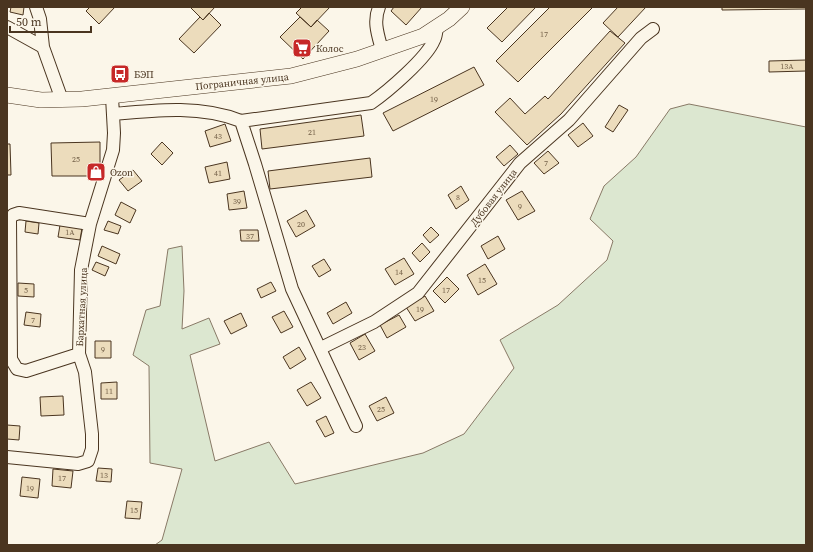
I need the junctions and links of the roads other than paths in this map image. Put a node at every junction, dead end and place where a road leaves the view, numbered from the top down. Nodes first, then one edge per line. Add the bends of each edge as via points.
1 (36, 7) edge
2 (379, 7) edge
3 (462, 7) edge
4 (7, 27) edge
5 (437, 28) junction
6 (653, 29) dead end
7 (43, 47) junction
8 (382, 50) junction
9 (7, 95) edge
10 (112, 97) junction
11 (62, 100) junction
12 (114, 114) junction
13 (241, 121) junction
14 (90, 224) junction
15 (321, 348) junction
16 (79, 354) junction
17 (356, 426) dead end
18 (7, 457) edge

1 - 7 street
2 - 8 street via 376,25
3 - 5 main road, Пограничная улица
4 - 7 street
5 - 8 main road, Пограничная улица via 423,36
5 - 13 street via 428,50 386,93 371,103
6 - 15 street, Дубовая улица via 641,38 569,120 520,163 418,293 374,322
7 - 11 street
8 - 10 main road, Пограничная улица via 291,76
9 - 11 main road, Пограничная улица
10 - 11 main road, Пограничная улица
10 - 12 street, Бархатная улица
12 - 13 street via 161,110 202,111 223,114
12 - 14 street, Бархатная улица via 113,150
13 - 15 street via 292,288
14 - 16 street, Бархатная улица via 81,270
14 - 16 street via 19,213 10,219 11,359 17,369 26,371
15 - 17 street
16 - 18 street, Бархатная улица via 85,372 92,434 92,449 88,461 78,464

